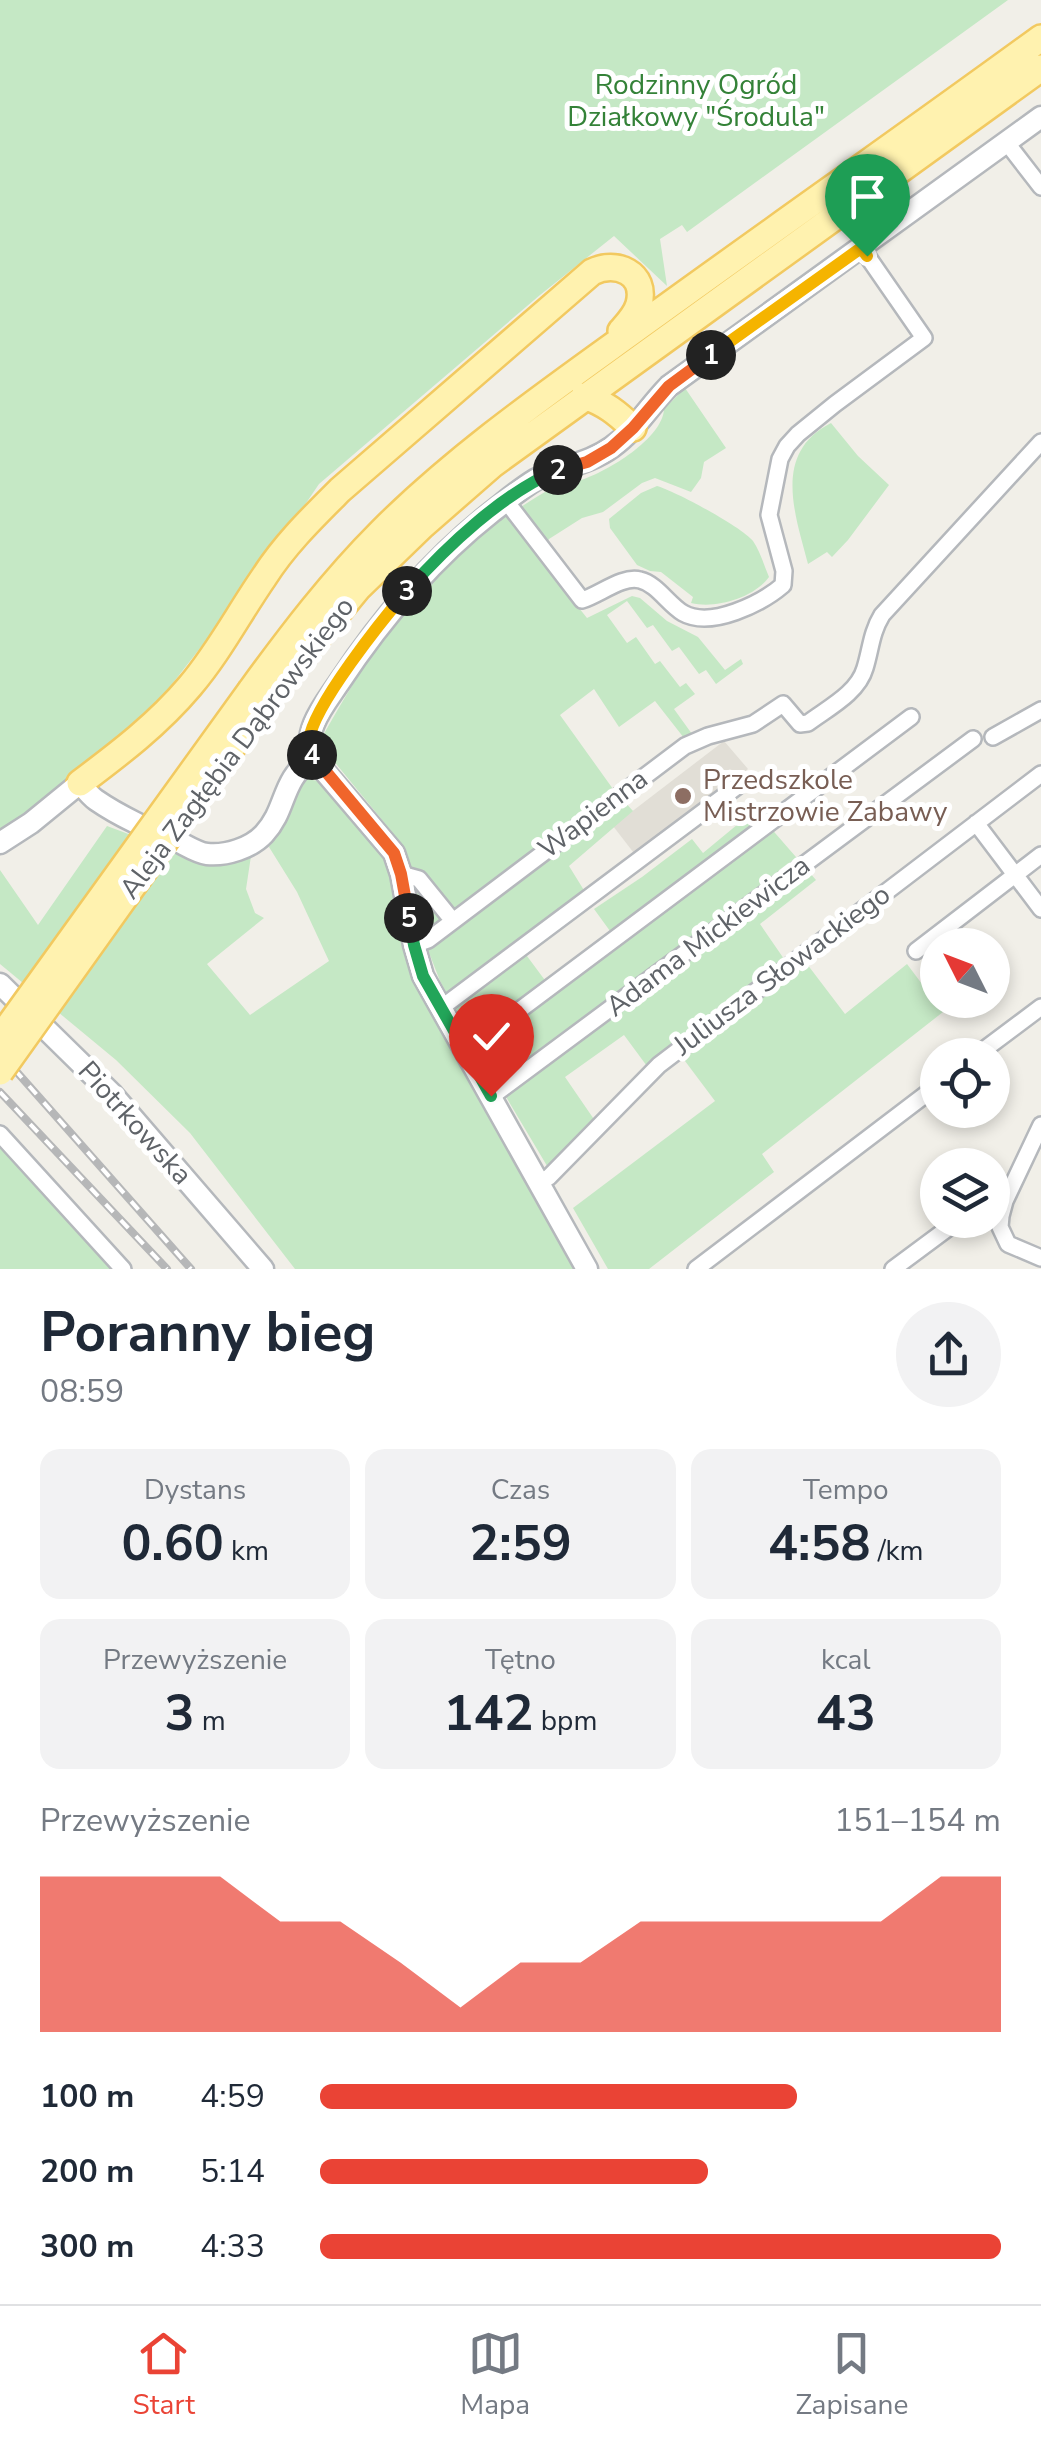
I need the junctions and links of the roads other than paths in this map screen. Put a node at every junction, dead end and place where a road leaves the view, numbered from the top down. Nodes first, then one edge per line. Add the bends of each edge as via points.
1 (1041, 38) edge
2 (1041, 68) edge
3 (1041, 118) edge
4 (1007, 143) junction
5 (1041, 187) edge
6 (861, 248) junction
7 (605, 351) junction
8 (584, 396) junction
9 (633, 428) junction
10 (1041, 442) edge
11 (506, 501) junction
12 (258, 696) junction
13 (1041, 710) edge
14 (911, 716) dead end
15 (993, 737) dead end
16 (973, 739) dead end
17 (314, 758) junction
18 (1041, 774) edge
19 (743, 782) dead end
20 (80, 783) junction
21 (976, 823) junction
22 (0, 843) edge
23 (1041, 855) edge
24 (401, 874) junction
25 (1014, 875) junction
26 (1041, 908) edge
27 (454, 921) junction
28 (414, 945) junction
29 (916, 951) dead end
30 (0, 984) edge
31 (1041, 1007) edge
32 (440, 1008) junction
33 (0, 1038) edge
34 (1000, 1038) edge
35 (464, 1050) junction
36 (0, 1072) edge
37 (491, 1096) junction
38 (920, 1099) edge
39 (1041, 1125) edge
40 (0, 1134) edge
41 (539, 1183) junction
42 (935, 1238) edge
43 (1041, 1258) edge
44 (122, 1269) edge
45 (263, 1269) edge
46 (587, 1269) edge
47 (696, 1269) edge
48 (893, 1269) edge

1 - 7 main road, Aleja Zagłębia Dąbrowskiego
2 - 8 main road, Aleja Zagłębia Dąbrowskiego
3 - 4 street
4 - 5 street
4 - 6 street
6 - 9 street via 669,386
6 - 11 street via 924,338 786,446 769,514 784,571 783,584 772,594 729,614 699,616 680,611 638,579 582,600
7 - 12 main road, Aleja Zagłębia Dąbrowskiego via 408,506 341,576
7 - 20 main road via 640,302 636,282 613,266 592,272 340,490 293,538 189,687
8 - 9 main road
8 - 12 main road, Aleja Zagłębia Dąbrowskiego via 398,548
9 - 11 street via 587,462 534,481
10 - 27 street, Wapienna via 882,615 852,690 808,723 800,724 783,704 753,724 685,746
11 - 17 street via 420,576 361,649 312,729
12 - 33 main road, Aleja Zagłębia Dąbrowskiego, bridge
12 - 36 main road, Aleja Zagłębia Dąbrowskiego, bridge
13 - 15 street
14 - 35 street
16 - 37 street, Adama Mickiewicza
17 - 20 street via 298,768 262,836 227,852 205,854 136,823 92,798
17 - 24 street via 394,853
18 - 21 street, Juliusza Słowackiego
19 - 32 street
20 - 22 street
21 - 25 street
21 - 41 street, Juliusza Słowackiego via 659,1064
23 - 25 street
24 - 27 street via 418,879
24 - 28 street
25 - 26 street
25 - 29 street
27 - 28 street, Wapienna
28 - 32 street
30 - 45 street, Piotrkowska via 112,1094
31 - 34 street
32 - 35 street
35 - 37 street
37 - 41 street
38 - 47 street
39 - 43 street via 1000,1227 1008,1244
40 - 44 street
41 - 46 street
42 - 48 street

